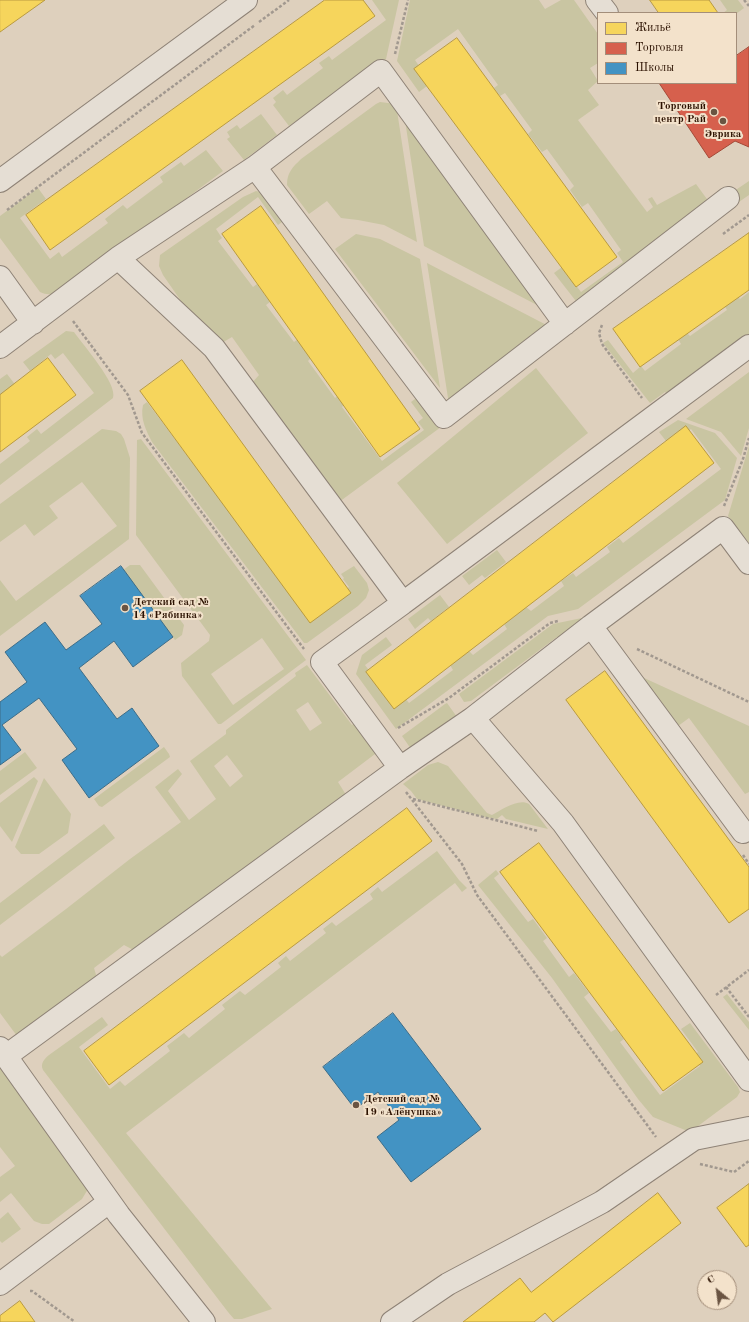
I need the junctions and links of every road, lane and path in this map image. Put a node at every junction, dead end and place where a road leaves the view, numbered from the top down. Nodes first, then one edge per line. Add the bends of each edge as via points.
1 (246, 0) edge
2 (289, 0) edge
3 (597, 0) edge
4 (744, 0) edge
5 (749, 6) edge
6 (606, 12) edge
7 (255, 167) junction
8 (0, 181) edge
9 (728, 198) dead end
10 (7, 210) dead end
11 (749, 215) edge
12 (717, 238) dead end
13 (118, 258) junction
14 (0, 277) edge
15 (59, 303) junction
16 (603, 321) dead end
17 (33, 323) junction
18 (565, 324) junction
19 (749, 346) edge
20 (0, 347) edge
21 (645, 402) dead end
22 (749, 438) edge
23 (722, 512) dead end
24 (749, 563) edge
25 (402, 603) junction
26 (591, 626) junction
27 (612, 654) junction
28 (322, 662) junction
29 (749, 702) edge
30 (473, 718) junction
31 (402, 779) junction
32 (413, 799) junction
33 (543, 833) dead end
34 (742, 842) joint
35 (749, 864) edge
36 (749, 970) edge
37 (726, 987) junction
38 (697, 1008) junction
39 (749, 1017) edge
40 (3, 1052) edge
41 (749, 1080) edge
42 (749, 1128) edge
43 (669, 1156) junction
44 (749, 1161) edge
45 (109, 1202) junction
46 (0, 1284) edge
47 (26, 1291) dead end
48 (75, 1322) edge
49 (204, 1322) edge
50 (392, 1322) edge

1 - 8 street
2 - 10 path
3 - 6 street
4 - 5 path
7 - 13 street
7 - 18 street via 444,417
7 - 18 street via 381,71
9 - 18 street
11 - 12 path
13 - 15 street
13 - 25 street via 214,348
14 - 17 street
15 - 17 street
15 - 28 path via 128,395 142,433 307,652
16 - 21 path via 599,333 602,344
17 - 20 street
19 - 25 street
22 - 23 path
24 - 26 street via 722,528
25 - 28 street
26 - 27 street
26 - 30 street
27 - 29 path via 627,648 639,650
27 - 34 street
28 - 31 street
30 - 31 street
30 - 38 street via 563,823
31 - 32 path
31 - 40 street
32 - 33 path
32 - 43 path via 462,864 477,896
34 - 35 path
36 - 37 path
37 - 38 path
37 - 39 path
38 - 41 street
40 - 45 street
42 - 43 street via 694,1139
43 - 44 path via 734,1172
43 - 50 street via 602,1202 448,1284
45 - 46 street
45 - 49 street
47 - 48 path via 32,1291

